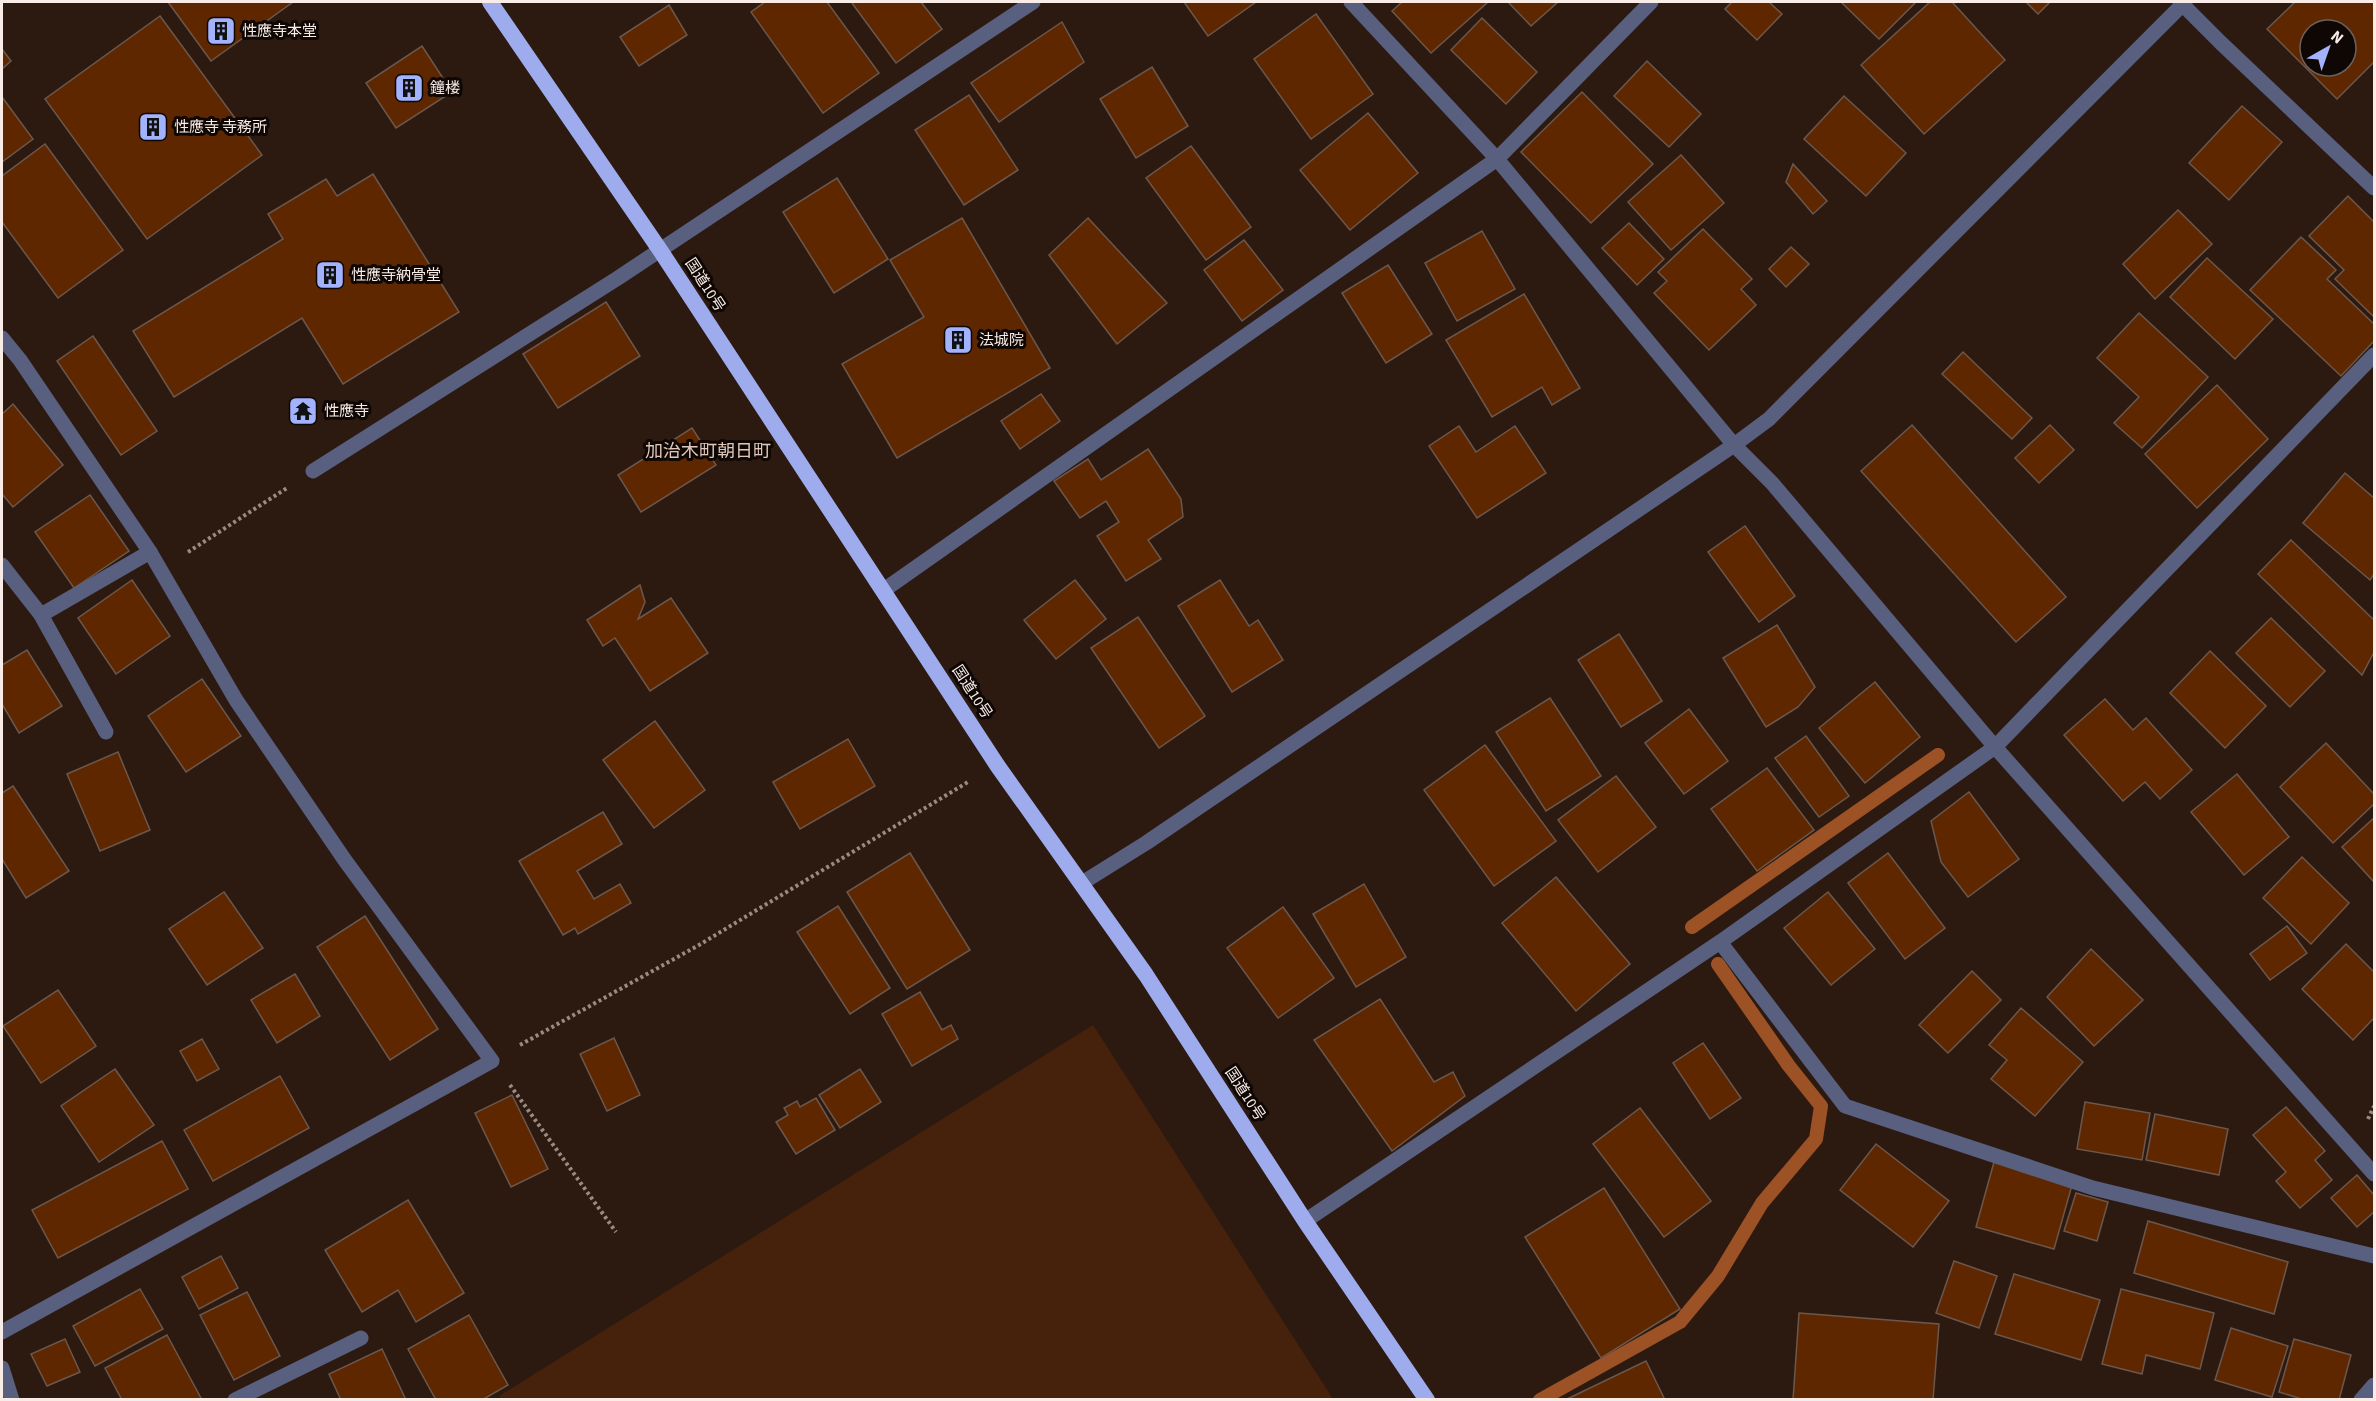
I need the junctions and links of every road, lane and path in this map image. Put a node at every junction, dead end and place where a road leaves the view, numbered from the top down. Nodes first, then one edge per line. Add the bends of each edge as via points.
1 (490, 2) edge
2 (1034, 2) edge
3 (1351, 2) edge
4 (1652, 2) edge
5 (2182, 2) edge
6 (1497, 159) junction
7 (2374, 188) edge
8 (660, 250) junction
9 (2, 338) edge
10 (2374, 355) edge
11 (1734, 445) junction
12 (313, 471) joint
13 (150, 552) junction
14 (2, 565) edge
15 (160, 570) junction
16 (884, 590) junction
17 (41, 615) junction
18 (106, 732) dead end
19 (1995, 747) junction
20 (997, 765) junction
21 (1082, 883) junction
22 (1720, 942) junction
23 (492, 1061) junction
24 (2374, 1174) edge
25 (1305, 1221) junction
26 (616, 1232) dead end
27 (2374, 1256) edge
28 (2, 1332) edge
29 (361, 1338) dead end
30 (2, 1368) edge
31 (2374, 1385) edge
32 (1425, 1399) edge
33 (12, 1400) edge
34 (235, 1400) edge
35 (2361, 1400) edge

1 - 8 highway, 国道10号
2 - 8 street
3 - 6 street
4 - 6 street
5 - 7 street
5 - 11 street via 1769,419
6 - 11 street
6 - 16 street
8 - 12 street
8 - 16 highway, 国道10号
9 - 13 street
10 - 19 street
11 - 19 street via 1772,483
11 - 21 street
12 - 15 path
13 - 15 street
13 - 17 street
14 - 17 street
15 - 23 street via 237,700 344,860
16 - 20 highway, 国道10号
17 - 18 street
19 - 22 street
19 - 24 street
20 - 21 highway, 国道10号
20 - 23 path via 699,945
21 - 25 highway, 国道10号
22 - 25 street
22 - 27 street via 1845,1106 2093,1188
23 - 26 path
23 - 28 street
25 - 32 highway, 国道10号
29 - 34 street
30 - 33 street
31 - 35 street

